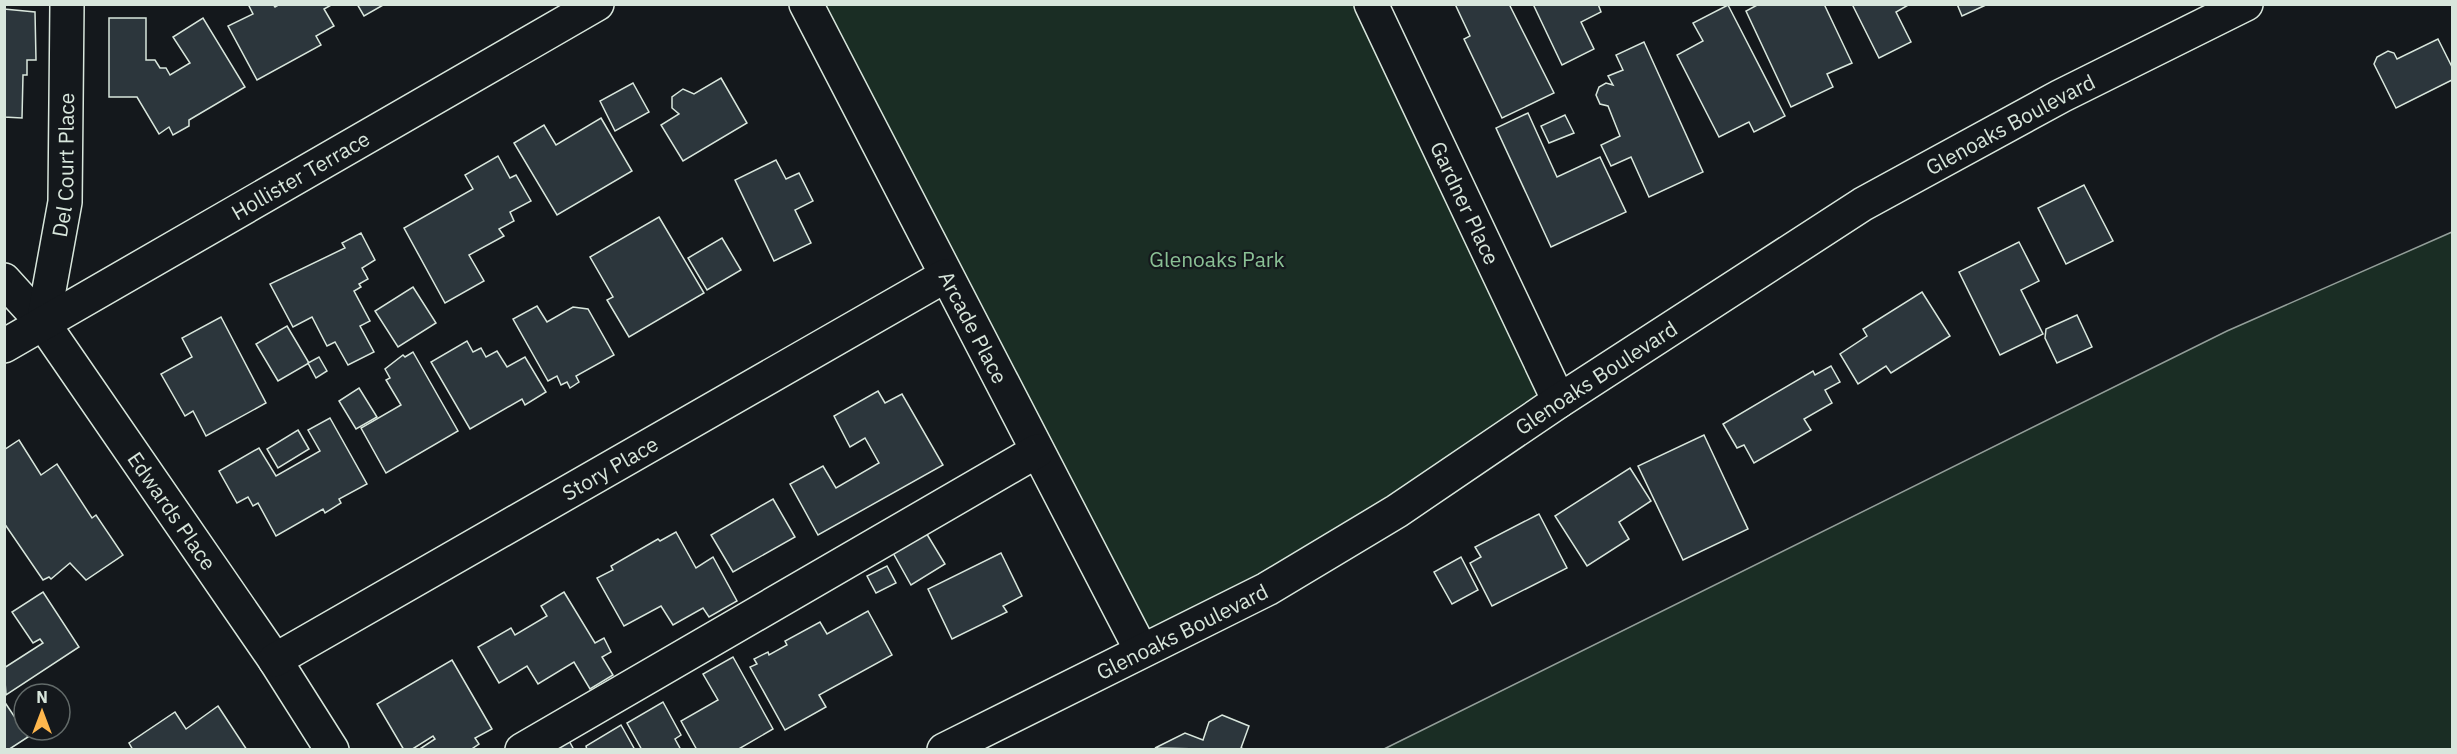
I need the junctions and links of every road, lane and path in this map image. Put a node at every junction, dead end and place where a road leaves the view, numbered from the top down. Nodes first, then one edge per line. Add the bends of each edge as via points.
1 (67, 4) edge
2 (597, 4) edge
3 (806, 4) edge
4 (1371, 4) edge
5 (2246, 4) edge
6 (945, 276) junction
7 (4, 279) edge
8 (43, 323) junction
9 (4, 346) edge
10 (1559, 401) junction
11 (1037, 451) junction
12 (1141, 650) junction
13 (274, 660) junction
14 (332, 750) edge
15 (522, 750) edge
16 (944, 750) edge

1 - 8 street, Del Court Place via 65,202
2 - 8 street, Hollister Terrace
3 - 6 street, Arcade Place
4 - 10 street, Gardner Place
5 - 10 street, Glenoaks Boulevard via 2061,96 1863,204
6 - 11 street, Arcade Place
6 - 13 street, Story Place
7 - 8 street, Edwards Place
8 - 9 street, Hollister Terrace
8 - 13 street, Edwards Place
10 - 12 street, Glenoaks Boulevard via 1397,512 1267,589
11 - 12 street, Arcade Place
11 - 15 street
12 - 16 street, Glenoaks Boulevard
13 - 14 street, Edwards Place

